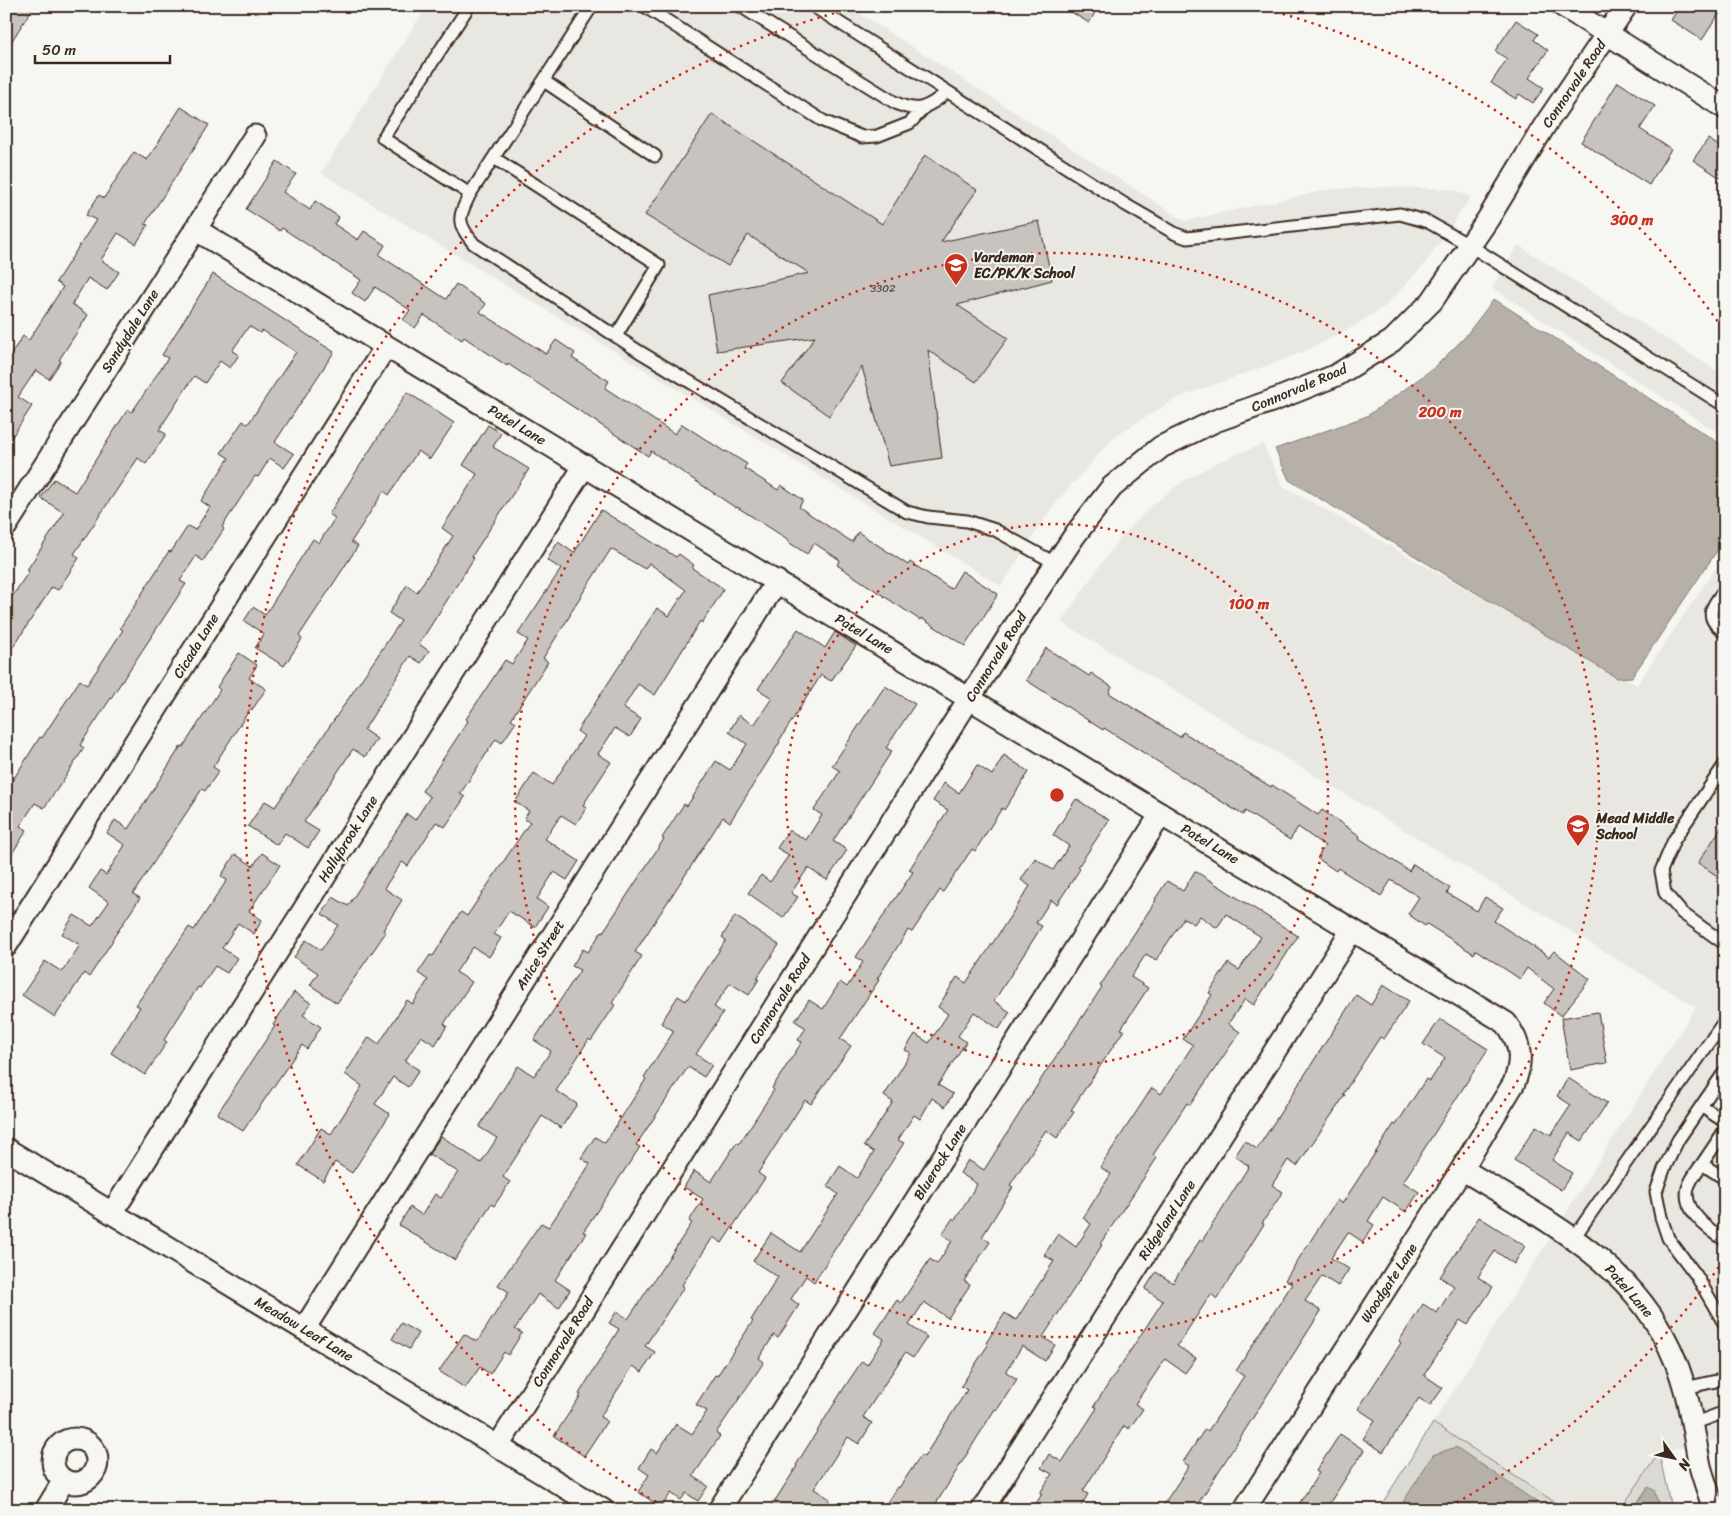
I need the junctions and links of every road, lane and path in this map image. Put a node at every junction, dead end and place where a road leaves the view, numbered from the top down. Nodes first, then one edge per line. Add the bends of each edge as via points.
1 (469, 6) edge
2 (592, 6) edge
3 (644, 6) edge
4 (740, 6) edge
5 (813, 6) edge
6 (1564, 6) edge
7 (1626, 6) edge
8 (1608, 34) junction
9 (544, 81) junction
10 (947, 92) junction
11 (1725, 108) edge
12 (923, 109) junction
13 (255, 136) dead end
14 (654, 156) dead end
15 (494, 158) junction
16 (470, 194) junction
17 (195, 229) junction
18 (1469, 245) junction
19 (616, 336) junction
20 (386, 346) junction
21 (1725, 406) edge
22 (585, 465) junction
23 (6, 526) edge
24 (1055, 564) junction
25 (777, 581) junction
26 (1725, 589) edge
27 (1725, 632) edge
28 (970, 698) junction
29 (1725, 764) edge
30 (1161, 814) junction
31 (1352, 930) junction
32 (1725, 944) edge
33 (6, 946) edge
34 (1725, 1020) edge
35 (1519, 1050) joint
36 (1725, 1071) edge
37 (1701, 1106) junction
38 (1725, 1122) edge
39 (1725, 1130) edge
40 (6, 1149) edge
41 (1702, 1164) junction
42 (1462, 1169) junction
43 (1725, 1179) edge
44 (112, 1213) junction
45 (1574, 1239) junction
46 (1725, 1240) edge
47 (1725, 1325) edge
48 (304, 1329) junction
49 (1725, 1379) edge
50 (1685, 1388) junction
51 (1725, 1412) edge
52 (1692, 1424) junction
53 (498, 1446) junction
54 (64, 1480) dead end
55 (597, 1508) edge
56 (46, 1510) edge
57 (719, 1510) edge
58 (982, 1510) edge
59 (1244, 1510) edge
60 (1714, 1510) edge

1 - 16 lane via 383,138
2 - 9 lane
3 - 12 lane via 823,121 862,137 878,136 910,124
4 - 12 lane via 894,102 904,107
5 - 10 lane
6 - 8 street
7 - 8 street, Connorvale Road
8 - 11 street
8 - 18 street, Connorvale Road via 1545,124
9 - 14 lane
9 - 15 lane
10 - 12 lane
10 - 18 lane via 1126,205 1187,238 1400,214 1428,222
13 - 17 street, Sandydale Lane
15 - 16 lane
15 - 19 lane via 659,265
16 - 19 lane via 460,215 462,230 474,244
17 - 20 street, Patel Lane
17 - 23 street, Sandydale Lane
18 - 21 lane
18 - 24 street, Connorvale Road via 1432,301 1392,341 1338,375 1215,420 1161,448 1112,487
19 - 24 lane via 907,512 967,521 995,530
20 - 22 street, Patel Lane
20 - 33 street, Cicada Lane
22 - 25 street, Patel Lane
22 - 44 street, Hollybrook Lane
24 - 28 street, Connorvale Road
25 - 28 street, Patel Lane
25 - 48 street, Anice Street
26 - 27 lane via 1711,610 1711,620
28 - 30 street, Patel Lane
28 - 53 street, Connorvale Road
29 - 32 lane via 1674,840 1661,871 1665,893 1682,913
30 - 31 street, Patel Lane
30 - 57 street, Bluerock Lane
31 - 35 street, Patel Lane via 1506,1023
31 - 58 street, Ridgeland Lane
34 - 45 lane
35 - 42 street, Woodgate Lane via 1519,1069 1514,1083
36 - 37 lane
37 - 38 lane
37 - 47 lane via 1678,1140 1656,1192 1668,1238 1696,1275
39 - 41 lane
40 - 44 street, Meadow Leaf Lane
41 - 43 lane
41 - 46 lane via 1688,1189 1688,1203 1694,1214
42 - 45 street, Patel Lane
42 - 59 street, Woodgate Lane
44 - 48 street, Meadow Leaf Lane
45 - 50 street, Patel Lane via 1624,1280 1646,1306 1664,1335
48 - 53 street, Meadow Leaf Lane
49 - 50 lane
50 - 52 street, Patel Lane
51 - 52 lane
52 - 60 street, Patel Lane
53 - 55 street, Meadow Leaf Lane
54 - 56 street

